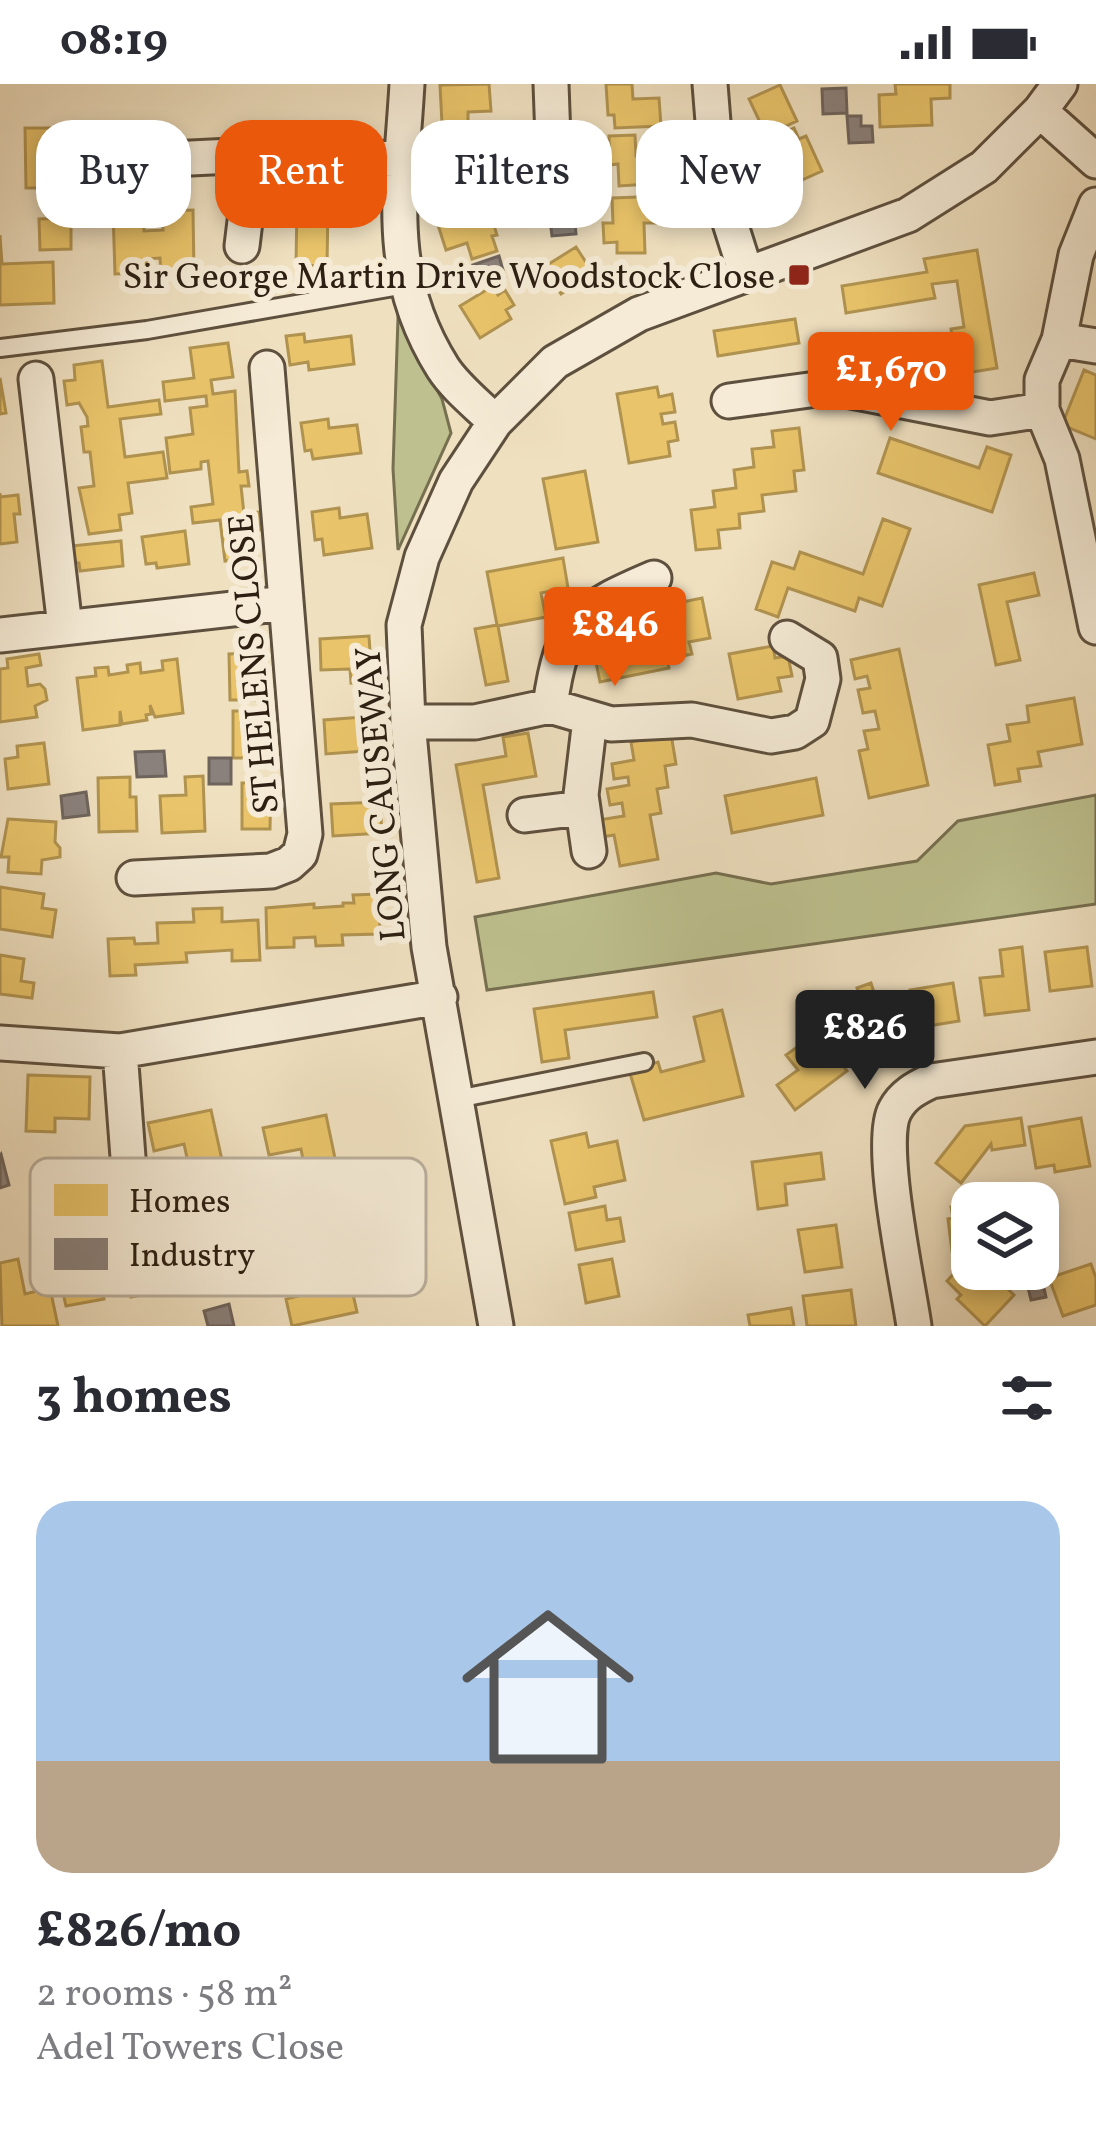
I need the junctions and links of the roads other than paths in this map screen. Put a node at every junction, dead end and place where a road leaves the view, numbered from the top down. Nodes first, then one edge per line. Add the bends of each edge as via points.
1 (407, 84) edge
2 (550, 84) edge
3 (710, 84) edge
4 (1060, 84) edge
5 (1040, 111) junction
6 (552, 120) edge
7 (387, 159) edge
8 (403, 160) junction
9 (1096, 161) edge
10 (1096, 205) edge
11 (244, 228) edge
12 (242, 246) dead end
13 (746, 274) junction
14 (405, 285) junction
15 (1060, 340) junction
16 (1096, 346) edge
17 (0, 348) edge
18 (267, 368) dead end
19 (36, 379) dead end
20 (729, 401) dead end
21 (1042, 410) junction
22 (495, 422) junction
23 (653, 578) dead end
24 (286, 603) junction
25 (65, 627) junction
26 (1096, 627) edge
27 (0, 635) edge
28 (787, 638) dead end
29 (550, 706) junction
30 (590, 719) junction
31 (408, 722) junction
32 (581, 808) junction
33 (525, 815) dead end
34 (589, 851) dead end
35 (134, 878) dead end
36 (440, 997) junction
37 (0, 1043) edge
38 (120, 1051) junction
39 (1096, 1057) edge
40 (644, 1062) dead end
41 (457, 1099) junction
42 (127, 1158) edge
43 (496, 1326) edge
44 (914, 1326) edge

1 - 8 street
2 - 6 street
3 - 13 street via 718,185
4 - 5 street, LONG CAUSEWAY
5 - 9 street
5 - 13 street, LONG CAUSEWAY via 984,166 908,215
7 - 8 street
8 - 14 street via 398,230
10 - 15 street via 1076,255
11 - 12 street
13 - 22 street, LONG CAUSEWAY via 639,314 555,362
14 - 17 lane
14 - 22 street via 444,369
15 - 16 street
15 - 21 street via 1042,380
18 - 24 street, ST HELENS CLOSE
19 - 25 street
20 - 21 street via 831,387 990,418
21 - 26 street via 1062,459
22 - 31 street, LONG CAUSEWAY via 456,481 422,557 404,625
23 - 29 street via 588,609 574,625
24 - 25 street
24 - 35 street, ST HELENS CLOSE via 305,834 300,854 271,871
25 - 27 street
28 - 30 street via 820,658 823,679 812,721 795,732
29 - 30 street
29 - 31 street via 475,722
30 - 32 street
31 - 36 street, LONG CAUSEWAY
32 - 33 street
32 - 34 street
36 - 38 street
36 - 41 street, LONG CAUSEWAY
37 - 38 street
38 - 42 street
39 - 44 street via 932,1081 896,1108 888,1145
40 - 41 lane
41 - 43 street, LONG CAUSEWAY

